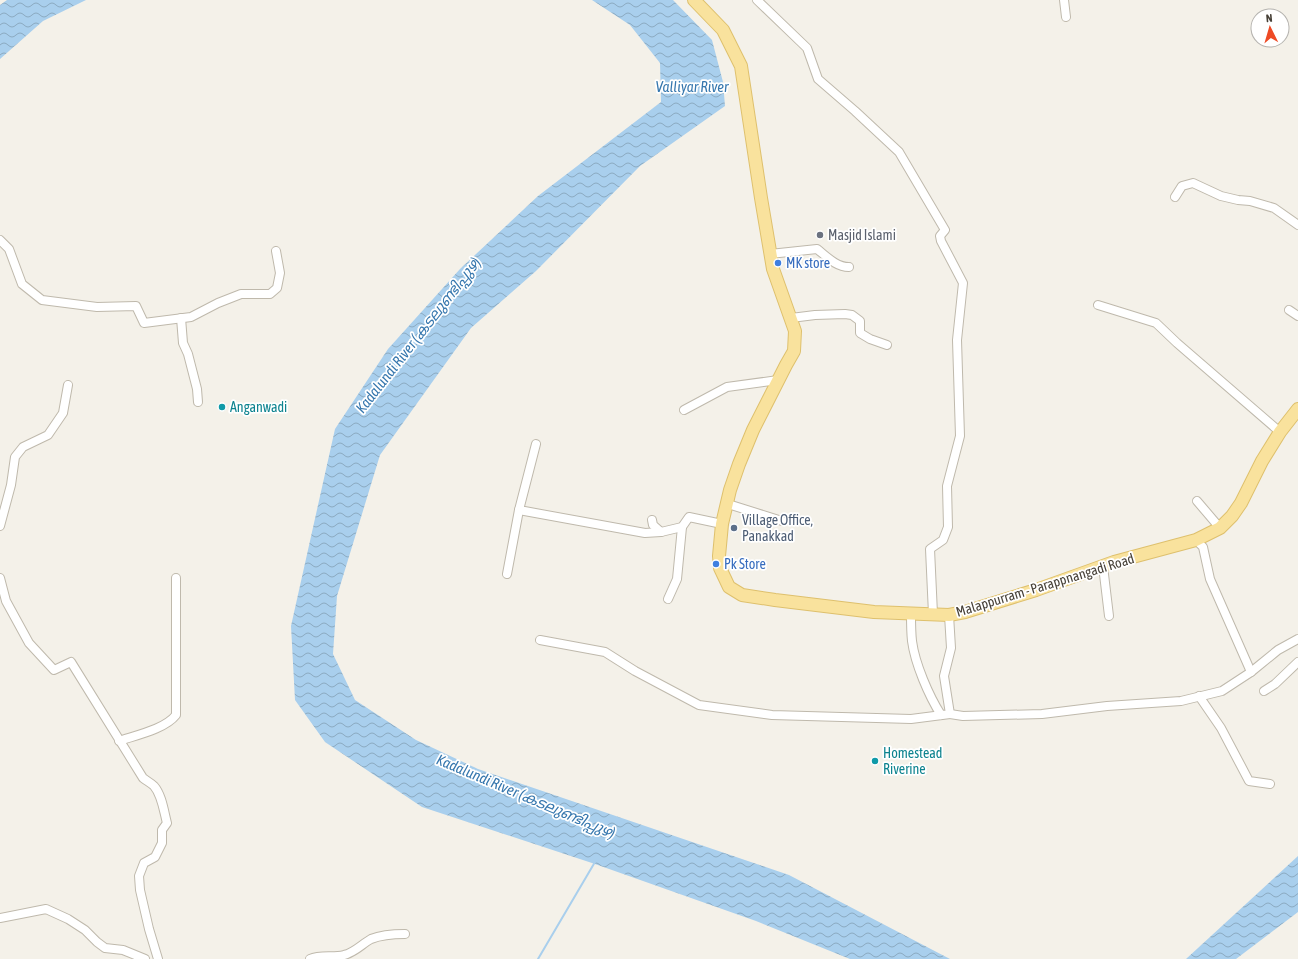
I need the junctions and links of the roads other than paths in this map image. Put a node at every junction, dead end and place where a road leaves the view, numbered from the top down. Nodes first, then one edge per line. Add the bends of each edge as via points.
1 (694, 0) edge
2 (757, 0) edge
3 (1064, 0) edge
4 (1066, 17) dead end
5 (1175, 197) dead end
6 (1298, 225) edge
7 (0, 240) edge
8 (276, 251) dead end
9 (770, 254) junction
10 (849, 267) dead end
11 (1098, 305) dead end
12 (1289, 310) dead end
13 (1298, 316) edge
14 (181, 318) junction
15 (791, 318) junction
16 (887, 345) dead end
17 (778, 380) junction
18 (68, 385) dead end
19 (198, 402) dead end
20 (1298, 409) edge
21 (684, 410) dead end
22 (1280, 432) junction
23 (536, 444) dead end
24 (1197, 501) dead end
25 (728, 504) junction
26 (519, 510) junction
27 (652, 520) dead end
28 (782, 521) dead end
29 (722, 524) junction
30 (0, 526) edge
31 (682, 527) junction
32 (1220, 528) junction
33 (661, 532) junction
34 (1196, 540) junction
35 (1103, 566) junction
36 (507, 574) dead end
37 (0, 578) edge
38 (176, 578) dead end
39 (668, 599) dead end
40 (911, 613) junction
41 (933, 614) junction
42 (949, 615) junction
43 (1109, 616) dead end
44 (1298, 639) edge
45 (540, 640) dead end
46 (1298, 662) edge
47 (1251, 672) junction
48 (1264, 691) dead end
49 (1199, 696) junction
50 (950, 714) junction
51 (941, 715) junction
52 (119, 741) junction
53 (1270, 784) dead end
54 (0, 918) edge
55 (405, 934) dead end
56 (145, 959) edge
57 (158, 959) edge
58 (310, 959) edge

1 - 9 main road, Malappurram - Parappnangadi Road via 723,30 741,66
2 - 41 street via 807,48 818,78 899,152 945,230 940,236 941,241 963,284 957,340 960,436 948,486 948,527 943,540 930,549
3 - 4 street
5 - 6 street via 1182,186 1194,183 1221,196 1274,208
7 - 14 street via 10,249 22,284 42,300 97,307 136,306 144,323
8 - 14 street via 280,273 277,288 270,294 242,294 191,317
9 - 10 street via 817,249 834,263
9 - 15 main road, Malappurram - Parappnangadi Road
11 - 22 street via 1156,323
12 - 13 street
14 - 19 street via 183,343 197,389
15 - 16 street via 852,315 860,321 860,333
15 - 17 main road, Malappurram - Parappnangadi Road via 795,331 794,351
17 - 21 street via 727,387
17 - 25 main road, Malappurram - Parappnangadi Road via 742,457 730,490
18 - 30 street via 63,413 48,435 23,447 15,457 11,485
20 - 22 main road, Malappurram - Parappnangadi Road
22 - 32 main road, Malappurram - Parappnangadi Road via 1241,503
23 - 26 street
24 - 32 street
25 - 28 street
25 - 29 main road, Malappurram - Parappnangadi Road
26 - 33 street via 645,533
26 - 36 street
27 - 33 street via 652,525
29 - 31 street via 689,517
29 - 40 main road, Malappurram - Parappnangadi Road via 720,568 729,587 742,595 874,612
31 - 33 street
31 - 39 street via 677,579
32 - 34 main road, Malappurram - Parappnangadi Road
34 - 35 main road, Malappurram - Parappnangadi Road
34 - 47 street via 1203,547 1210,579
35 - 42 main road, Malappurram - Parappnangadi Road via 1036,590
35 - 43 street
37 - 52 street via 6,601 30,643 54,670 70,662
38 - 52 street via 176,715 171,722 163,726
40 - 41 main road, Malappurram - Parappnangadi Road
40 - 51 street via 912,641 919,667 930,699
41 - 42 main road, Malappurram - Parappnangadi Road
42 - 50 street via 951,648 944,676
44 - 47 street via 1278,650
45 - 51 street via 605,652 635,672 699,705 772,715 911,718
46 - 48 street
47 - 49 street via 1222,691
49 - 50 street via 1181,701 1042,714
49 - 53 street via 1221,728 1249,781
50 - 51 street
52 - 57 street via 143,778 154,785 163,806 166,823 162,830 162,843 155,857 144,863 139,876 140,890
54 - 56 street via 46,909 85,930 105,948 123,950
55 - 58 street via 382,936 344,956 320,956

